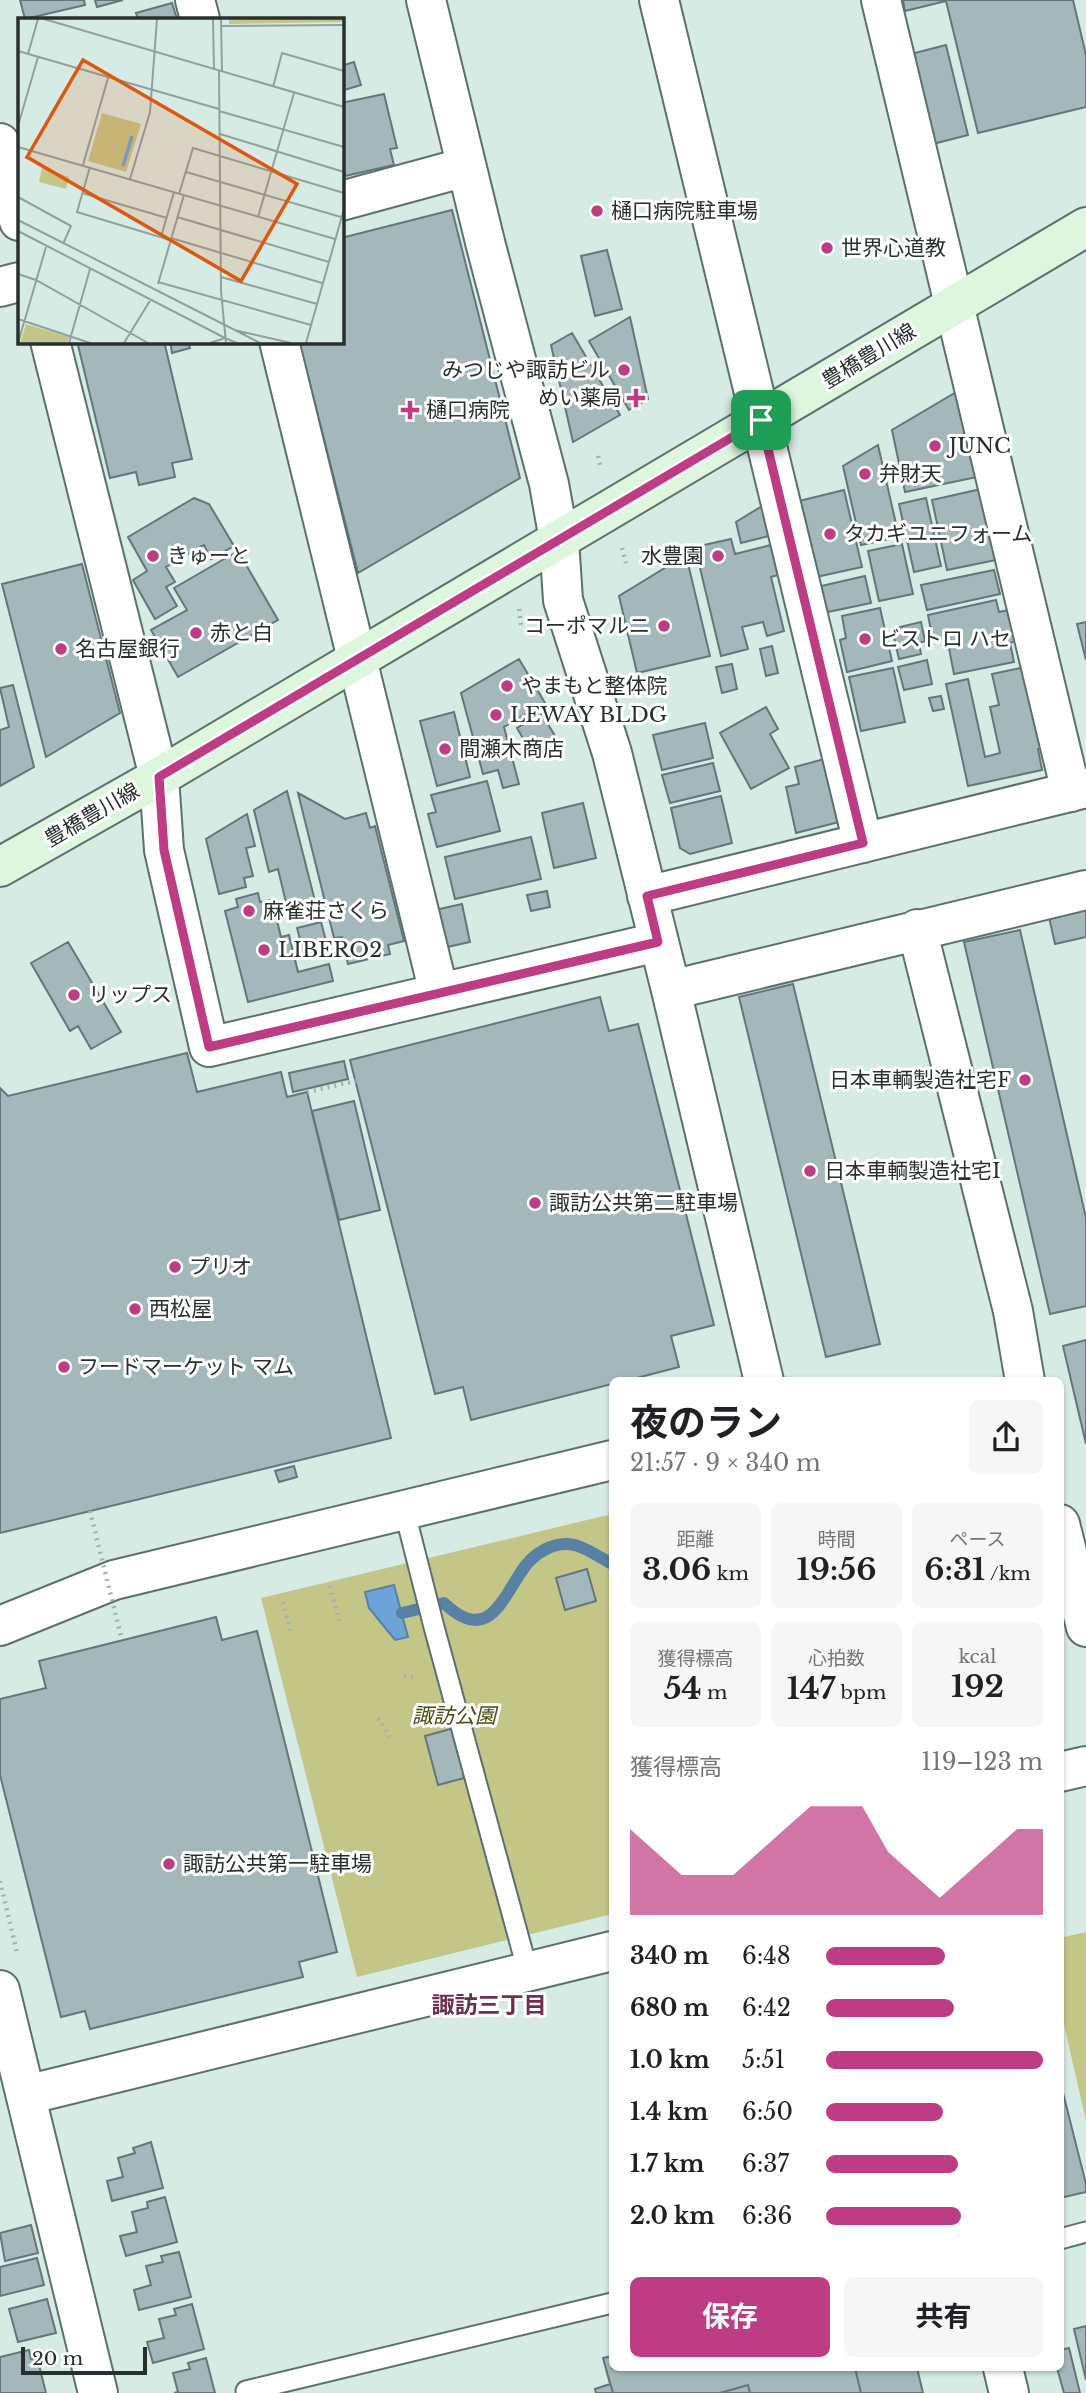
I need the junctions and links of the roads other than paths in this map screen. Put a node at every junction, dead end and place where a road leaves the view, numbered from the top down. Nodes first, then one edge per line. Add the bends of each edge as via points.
1 (195, 0) edge
2 (426, 0) edge
3 (659, 0) edge
4 (881, 0) edge
5 (200, 18) edge
6 (0, 143) edge
7 (466, 167) junction
8 (343, 200) edge
9 (18, 217) edge
10 (1086, 227) edge
11 (18, 282) edge
12 (0, 287) edge
13 (953, 306) junction
14 (50, 343) edge
15 (279, 343) edge
16 (761, 420) junction
17 (559, 540) junction
18 (358, 658) junction
19 (159, 777) junction
20 (1078, 790) edge
21 (863, 843) junction
22 (0, 867) edge
23 (1086, 890) edge
24 (647, 896) junction
25 (917, 929) junction
26 (658, 942) junction
27 (671, 990) junction
28 (439, 993) junction
29 (763, 1377) edge
30 (1024, 1377) edge
31 (609, 1461) edge
32 (404, 1509) junction
33 (1064, 1540) edge
34 (0, 1626) edge
35 (1086, 1627) edge
36 (1086, 1766) edge
37 (1064, 1771) edge
38 (609, 1952) edge
39 (528, 1972) junction
40 (0, 1990) edge
41 (26, 2095) junction
42 (1086, 2232) edge
43 (1064, 2238) edge
44 (609, 2304) edge
45 (1004, 2371) edge
46 (246, 2391) edge
47 (98, 2393) edge
48 (1009, 2393) edge

1 - 5 street
2 - 7 street
3 - 16 street
4 - 13 street
6 - 9 street
7 - 8 street
7 - 17 street via 549,484
10 - 13 main road, 豊橋豊川線
11 - 12 street
13 - 16 main road, 豊橋豊川線
13 - 20 street
14 - 19 street
15 - 18 street
16 - 17 main road, 豊橋豊川線
16 - 21 street
17 - 18 main road, 豊橋豊川線
17 - 24 street via 563,600 612,753
18 - 19 main road, 豊橋豊川線
18 - 28 street
19 - 22 main road, 豊橋豊川線
19 - 28 street via 164,850 209,1047
20 - 21 street
21 - 24 street
23 - 25 street
24 - 26 street
25 - 27 street
25 - 30 street via 1013,1311
26 - 27 street
26 - 28 street
27 - 29 street
31 - 32 street
32 - 34 street via 114,1580
32 - 39 lane
33 - 35 street
36 - 37 street
38 - 39 street
39 - 41 street
40 - 41 street
41 - 47 street
42 - 43 lane
44 - 46 lane
45 - 48 street

